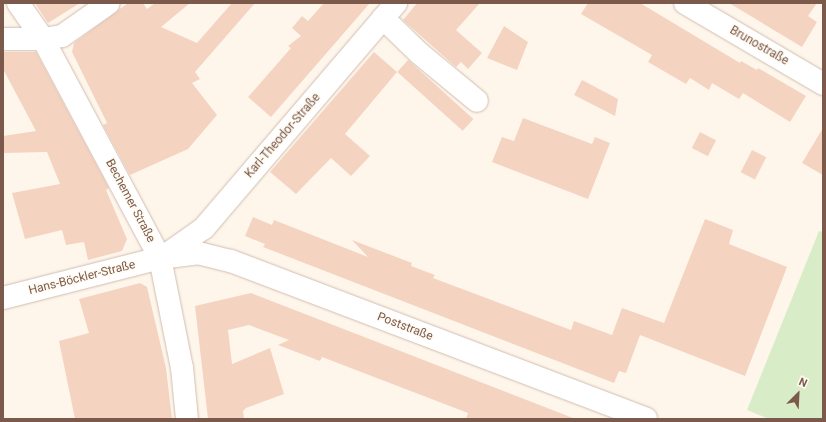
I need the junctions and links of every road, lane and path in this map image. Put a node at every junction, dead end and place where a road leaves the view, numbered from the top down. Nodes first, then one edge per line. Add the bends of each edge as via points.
1 (18, 3) edge
2 (109, 3) edge
3 (693, 5) edge
4 (390, 10) edge
5 (3, 39) edge
6 (43, 39) junction
7 (823, 84) edge
8 (477, 101) dead end
9 (160, 258) junction
10 (3, 298) edge
11 (187, 419) edge
12 (646, 419) edge

1 - 6 street, Bechemer Straße
2 - 6 street via 62,36
3 - 7 street, Brunostraße
4 - 8 street via 419,54
4 - 9 street, Karl-Theodor-Straße via 204,228
5 - 6 street
6 - 9 street, Bechemer Straße
9 - 10 street, Hans-Böckler-Straße
9 - 11 street, Bechemer Straße via 182,368
9 - 12 street, Poststraße via 198,253 231,261

